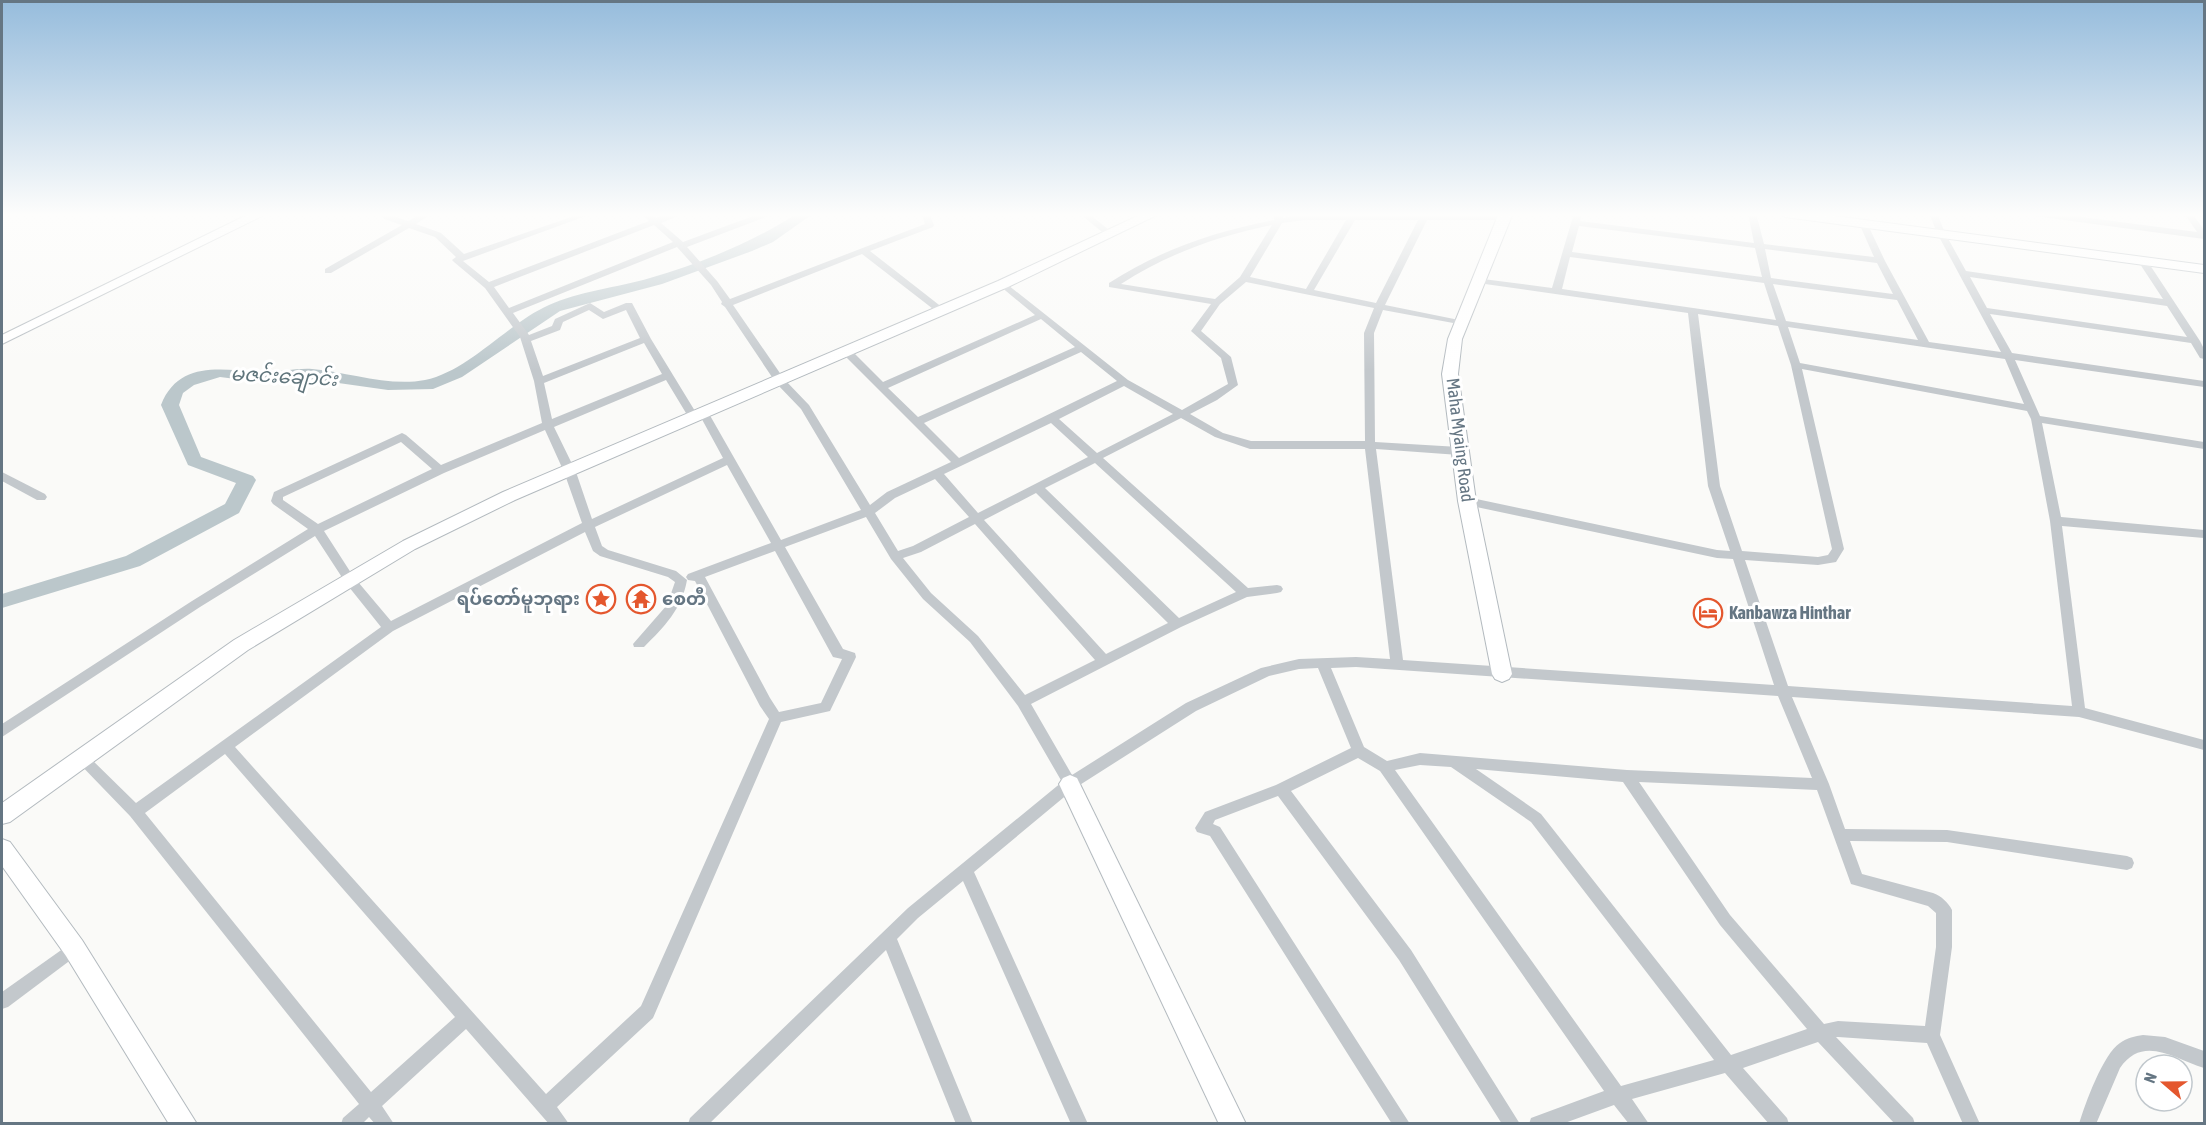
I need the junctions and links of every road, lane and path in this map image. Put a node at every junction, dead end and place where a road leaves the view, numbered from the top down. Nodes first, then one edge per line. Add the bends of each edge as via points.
1 (154, 266) edge
2 (337, 266) edge
3 (464, 266) edge
4 (540, 266) edge
5 (633, 266) edge
6 (699, 266) edge
7 (829, 266) edge
8 (882, 266) edge
9 (1043, 266) edge
10 (1139, 266) edge
11 (1251, 266) edge
12 (1324, 266) edge
13 (1400, 266) edge
14 (1484, 266) edge
15 (1563, 266) edge
16 (1658, 266) edge
17 (1764, 266) edge
18 (1882, 266) edge
19 (1959, 266) edge
20 (2146, 266) edge
21 (2178, 266) edge
22 (2205, 269) edge
23 (328, 271) dead end
24 (1963, 273) junction
25 (1244, 279) junction
26 (1767, 279) junction
27 (1478, 280) junction
28 (1003, 284) junction
29 (488, 286) junction
30 (1556, 292) junction
31 (1308, 293) junction
32 (1900, 298) junction
33 (1216, 302) junction
34 (2169, 303) junction
35 (726, 304) junction
36 (1379, 307) junction
37 (940, 310) junction
38 (1983, 310) junction
39 (508, 312) junction
40 (1693, 312) junction
41 (1042, 315) junction
42 (1461, 323) junction
43 (1780, 325) junction
44 (525, 338) junction
45 (646, 339) junction
46 (2, 340) edge
47 (2195, 341) junction
48 (1926, 345) junction
49 (1082, 348) junction
50 (846, 351) junction
51 (2205, 356) edge
52 (2009, 357) junction
53 (1796, 365) junction
54 (666, 376) junction
55 (539, 381) junction
56 (780, 381) junction
57 (1124, 382) junction
58 (2205, 384) edge
59 (881, 387) junction
60 (2030, 408) junction
61 (698, 414) junction
62 (1178, 414) junction
63 (1052, 418) junction
64 (2036, 419) junction
65 (917, 422) junction
66 (548, 425) junction
67 (1370, 445) junction
68 (2205, 445) edge
69 (1459, 451) junction
70 (1097, 458) junction
71 (728, 460) junction
72 (958, 463) junction
73 (440, 470) junction
74 (570, 472) junction
75 (937, 474) junction
76 (2, 476) edge
77 (1038, 488) junction
78 (41, 497) dead end
79 (1467, 501) junction
80 (868, 512) junction
81 (977, 519) junction
82 (2056, 521) junction
83 (590, 525) junction
84 (317, 529) junction
85 (2205, 534) edge
86 (778, 546) junction
87 (1735, 554) junction
88 (895, 556) junction
89 (698, 575) junction
90 (349, 579) junction
91 (681, 580) junction
92 (1276, 589) dead end
93 (1245, 593) junction
94 (1176, 624) junction
95 (389, 628) junction
96 (639, 644) dead end
97 (1105, 662) junction
98 (1322, 663) junction
99 (1397, 665) junction
100 (1502, 674) junction
101 (1783, 692) junction
102 (1023, 702) junction
103 (2079, 712) junction
104 (776, 718) junction
105 (2, 731) edge
106 (2205, 745) edge
107 (226, 746) junction
108 (1359, 751) junction
109 (81, 758) junction
110 (1453, 761) junction
111 (1385, 767) junction
112 (1626, 776) junction
113 (1070, 784) junction
114 (1822, 784) junction
115 (1281, 789) junction
116 (135, 812) junction
117 (2, 815) edge
118 (1840, 835) junction
119 (5, 862) edge
120 (2127, 862) dead end
121 (965, 870) junction
122 (888, 937) junction
123 (74, 948) junction
124 (2, 1001) edge
125 (466, 1018) junction
126 (1821, 1033) junction
127 (1932, 1035) junction
128 (2205, 1060) edge
129 (1729, 1064) junction
130 (1617, 1095) junction
131 (371, 1105) junction
132 (545, 1107) junction
133 (2087, 1123) edge
134 (184, 1124) edge
135 (349, 1124) edge
136 (386, 1124) edge
137 (561, 1124) edge
138 (696, 1124) edge
139 (965, 1124) edge
140 (1080, 1124) edge
141 (1233, 1124) edge
142 (1402, 1124) edge
143 (1512, 1124) edge
144 (1537, 1124) edge
145 (1641, 1124) edge
146 (1781, 1124) edge
147 (1907, 1124) edge
148 (1972, 1124) edge

1 - 46 street
2 - 23 street
3 - 29 street
4 - 29 street
5 - 39 street
6 - 35 street
7 - 35 street
8 - 37 street
9 - 28 street
10 - 33 street via 1112,285
11 - 25 street
12 - 31 street
13 - 36 street
14 - 27 street, Maha Myaing Road
15 - 30 street
16 - 26 street
17 - 26 street
18 - 32 street
19 - 24 street
20 - 34 street
21 - 22 street
24 - 34 street
24 - 38 street
25 - 31 street
25 - 33 street
26 - 32 street
26 - 43 street
27 - 30 street
27 - 42 street, Maha Myaing Road
28 - 37 street
28 - 41 street
29 - 39 street
30 - 40 street
31 - 36 street
32 - 48 street
33 - 62 street via 1196,331 1226,357 1233,385
34 - 47 street
35 - 56 street
36 - 42 street
36 - 67 street via 1370,333
37 - 50 street
38 - 47 street
38 - 52 street
39 - 44 street
40 - 43 street
40 - 87 street via 1714,486
41 - 49 street
41 - 59 street
42 - 69 street, Maha Myaing Road via 1450,374
43 - 48 street
43 - 53 street
44 - 45 street via 557,328 558,321 590,306 603,316 629,305
44 - 55 street
45 - 54 street
45 - 55 street
47 - 51 street
48 - 52 street
49 - 57 street
49 - 65 street
50 - 56 street
50 - 59 street
52 - 58 street
52 - 60 street
53 - 60 street
53 - 87 street via 1838,549 1832,559 1818,561
54 - 61 street
54 - 66 street
55 - 66 street
56 - 61 street
56 - 80 street via 805,407
57 - 62 street
57 - 63 street
59 - 65 street
60 - 64 street
61 - 71 street
61 - 74 street
62 - 67 street via 1219,435 1251,445
62 - 70 street
63 - 70 street
63 - 72 street
64 - 68 street
64 - 82 street
65 - 72 street
66 - 73 street
66 - 74 street
67 - 69 street
67 - 99 street
69 - 79 street, Maha Myaing Road
70 - 77 street
70 - 93 street
71 - 83 street
71 - 86 street
72 - 75 street
73 - 84 street
73 - 84 street via 402,437 278,495 277,501
74 - 83 street
74 - 90 street via 509,496
75 - 80 street via 891,495
75 - 81 street
76 - 78 street
77 - 81 street
77 - 94 street
79 - 87 street via 1717,554
79 - 100 street, Maha Myaing Road
80 - 86 street
80 - 88 street
81 - 88 street
81 - 97 street
82 - 85 street
82 - 103 street
83 - 91 street via 600,551
83 - 95 street
84 - 90 street
84 - 105 street
86 - 89 street
86 - 104 street via 838,653 850,657 825,707
87 - 101 street
88 - 102 street via 927,596 974,639
89 - 91 street
89 - 104 street
90 - 95 street
90 - 109 street via 241,645
91 - 96 street via 672,609
92 - 93 street
93 - 94 street
94 - 97 street
95 - 107 street
97 - 102 street
98 - 99 street
98 - 108 street
98 - 113 street via 1266,672 1191,707
99 - 100 street
100 - 101 street
101 - 103 street
101 - 114 street
102 - 113 street
103 - 106 street
104 - 132 street via 647,1012
107 - 116 street
107 - 125 street
108 - 111 street
108 - 115 street
109 - 116 street
109 - 117 street
110 - 111 street via 1420,759
110 - 112 street
110 - 129 street via 1536,818
111 - 130 street
112 - 114 street
112 - 126 street via 1725,920
113 - 121 street
113 - 141 street
114 - 118 street
115 - 142 street via 1209,816 1202,828 1215,831
115 - 143 street via 1405,955
116 - 131 street
118 - 120 street via 1947,836
118 - 127 street via 1860,882 1933,900 1944,910 1944,947
119 - 123 street
121 - 122 street
121 - 140 street
122 - 138 street
122 - 139 street
123 - 124 street
123 - 134 street
125 - 131 street
125 - 132 street
126 - 127 street via 1838,1029
126 - 129 street
126 - 147 street
127 - 148 street
128 - 133 street via 2146,1042 2125,1049 2110,1070
129 - 130 street
129 - 146 street
130 - 144 street
130 - 145 street
131 - 135 street
131 - 136 street
132 - 137 street

